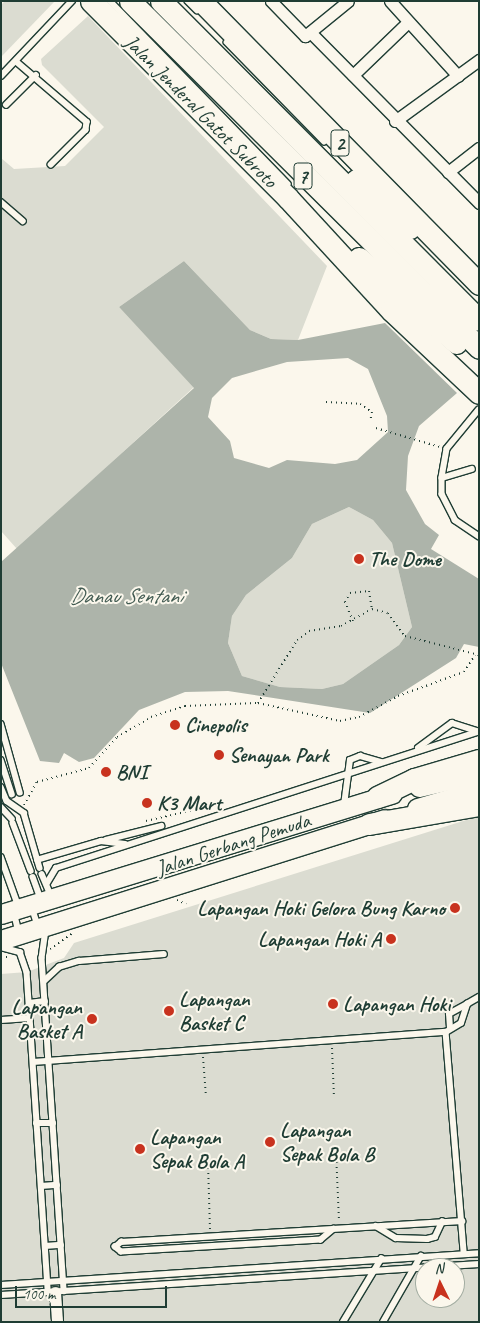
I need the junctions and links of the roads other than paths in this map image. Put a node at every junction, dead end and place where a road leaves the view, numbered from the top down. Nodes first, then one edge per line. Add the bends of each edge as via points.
1 (72, 1) edge
2 (91, 1) edge
3 (110, 1) edge
4 (130, 1) edge
5 (161, 1) edge
6 (188, 1) edge
7 (271, 1) edge
8 (390, 1) edge
9 (347, 2) edge
10 (201, 8) edge
11 (408, 22) junction
12 (220, 34) dead end
13 (312, 34) junction
14 (479, 60) edge
15 (17, 62) junction
16 (36, 75) junction
17 (353, 75) junction
18 (1, 76) edge
19 (458, 76) junction
20 (253, 97) junction
21 (6, 105) dead end
22 (394, 121) junction
23 (330, 147) dead end
24 (479, 148) edge
25 (344, 160) dead end
26 (51, 164) dead end
27 (448, 172) junction
28 (288, 198) junction
29 (1, 202) edge
30 (479, 203) edge
31 (23, 221) dead end
32 (320, 224) junction
33 (451, 266) junction
34 (477, 287) edge
35 (415, 320) dead end
36 (479, 320) edge
37 (429, 333) dead end
38 (479, 348) edge
39 (479, 362) edge
40 (479, 382) edge
41 (479, 393) edge
42 (479, 410) edge
43 (472, 469) dead end
44 (442, 478) junction
45 (479, 536) edge
46 (1, 724) edge
47 (478, 731) edge
48 (414, 751) junction
49 (1, 760) edge
50 (479, 760) edge
51 (381, 762) junction
52 (349, 773) junction
53 (479, 773) edge
54 (1, 787) edge
55 (479, 790) edge
56 (20, 792) dead end
57 (12, 794) dead end
58 (377, 797) junction
59 (479, 805) edge
60 (1, 807) edge
61 (344, 808) junction
62 (369, 824) junction
63 (161, 826) dead end
64 (101, 841) junction
65 (126, 844) junction
66 (1, 857) edge
67 (37, 860) junction
68 (30, 903) edge
69 (46, 926) junction
70 (20, 934) junction
71 (1, 940) edge
72 (1, 947) edge
73 (164, 954) dead end
74 (44, 981) junction
75 (479, 997) edge
76 (45, 1001) junction
77 (28, 1003) junction
78 (467, 1004) junction
79 (30, 1018) junction
80 (1, 1020) edge
81 (448, 1030) junction
82 (49, 1061) junction
83 (32, 1062) junction
84 (53, 1123) junction
85 (36, 1124) junction
86 (57, 1185) junction
87 (41, 1186) junction
88 (462, 1221) junction
89 (442, 1222) junction
90 (376, 1226) junction
91 (336, 1229) junction
92 (209, 1237) junction
93 (61, 1245) junction
94 (45, 1246) junction
95 (207, 1247) junction
96 (479, 1253) edge
97 (464, 1254) junction
98 (421, 1256) joint
99 (381, 1259) junction
100 (479, 1264) edge
101 (465, 1265) edge
102 (415, 1267) edge
103 (377, 1269) junction
104 (415, 1269) edge
105 (63, 1280) junction
106 (47, 1282) junction
107 (1, 1285) edge
108 (56, 1292) junction
109 (1, 1295) edge
110 (57, 1322) edge
111 (343, 1322) edge
112 (383, 1322) edge

1 - 15 lane
2 - 28 highway, Jalan Jenderal Gatot Subroto
3 - 32 lane via 282,176
4 - 38 highway, 7
5 - 20 highway, 7
6 - 10 lane
7 - 13 street via 302,35
8 - 11 street
9 - 13 street
10 - 34 highway, 2
11 - 17 street
11 - 19 street
12 - 23 lane via 268,88
13 - 17 street
14 - 19 street
15 - 16 lane
15 - 18 lane
16 - 21 lane
16 - 26 lane via 88,125
17 - 22 street
19 - 22 street
20 - 33 highway via 291,121
20 - 36 highway, 7
22 - 27 street
24 - 27 street
25 - 33 lane
27 - 30 street
28 - 32 highway
28 - 41 highway, Jalan Jenderal Gatot Subroto via 391,310
29 - 31 lane
32 - 35 lane
32 - 39 highway
33 - 34 highway
37 - 40 lane
42 - 44 lane via 447,450
43 - 44 lane
44 - 45 lane via 442,494 456,520
46 - 56 lane
47 - 48 lane
47 - 48 lane via 452,723
48 - 51 lane
49 - 57 lane
50 - 58 highway via 414,779
51 - 52 lane
51 - 52 lane via 354,758 348,765
52 - 61 lane
52 - 65 lane
53 - 58 main road, Jalan Gerbang Pemuda
54 - 67 lane via 6,801 22,810
55 - 62 main road, Jalan Gerbang Pemuda
58 - 61 main road, Jalan Gerbang Pemuda
59 - 62 highway
60 - 68 lane via 12,821 31,873
61 - 68 main road, Jalan Gerbang Pemuda
62 - 69 main road, Jalan Gerbang Pemuda
63 - 64 lane
64 - 65 lane
64 - 67 lane
65 - 68 lane via 56,868
66 - 68 lane
67 - 68 lane via 41,869
68 - 69 lane
68 - 70 lane
69 - 70 main road, Jalan Gerbang Pemuda
69 - 74 lane via 42,938
70 - 71 main road, Jalan Gerbang Pemuda
72 - 77 lane via 23,957
73 - 74 lane via 80,961 59,967
74 - 76 lane
75 - 78 lane
76 - 77 lane
76 - 82 lane
77 - 79 lane
78 - 81 lane via 461,1023
78 - 81 lane via 449,1014
79 - 80 lane
79 - 83 lane
81 - 82 lane
81 - 88 lane
82 - 83 lane
82 - 84 lane
83 - 85 lane
84 - 85 lane
84 - 86 lane
85 - 87 lane
86 - 87 lane
86 - 93 lane
87 - 94 lane
88 - 89 lane
88 - 97 lane
89 - 90 lane
89 - 90 lane via 435,1237 427,1239 396,1238
90 - 91 lane
91 - 92 lane
91 - 95 lane via 321,1240
92 - 95 lane
92 - 95 lane via 121,1242 115,1247 122,1252
93 - 94 lane
93 - 105 lane
94 - 106 lane
96 - 97 lane
97 - 98 lane
98 - 99 lane
99 - 103 lane
99 - 105 lane
100 - 101 lane
102 - 103 lane
103 - 108 lane
103 - 111 lane
104 - 112 lane
105 - 106 lane
105 - 108 lane
106 - 107 lane
106 - 108 lane
108 - 109 lane
108 - 110 street

